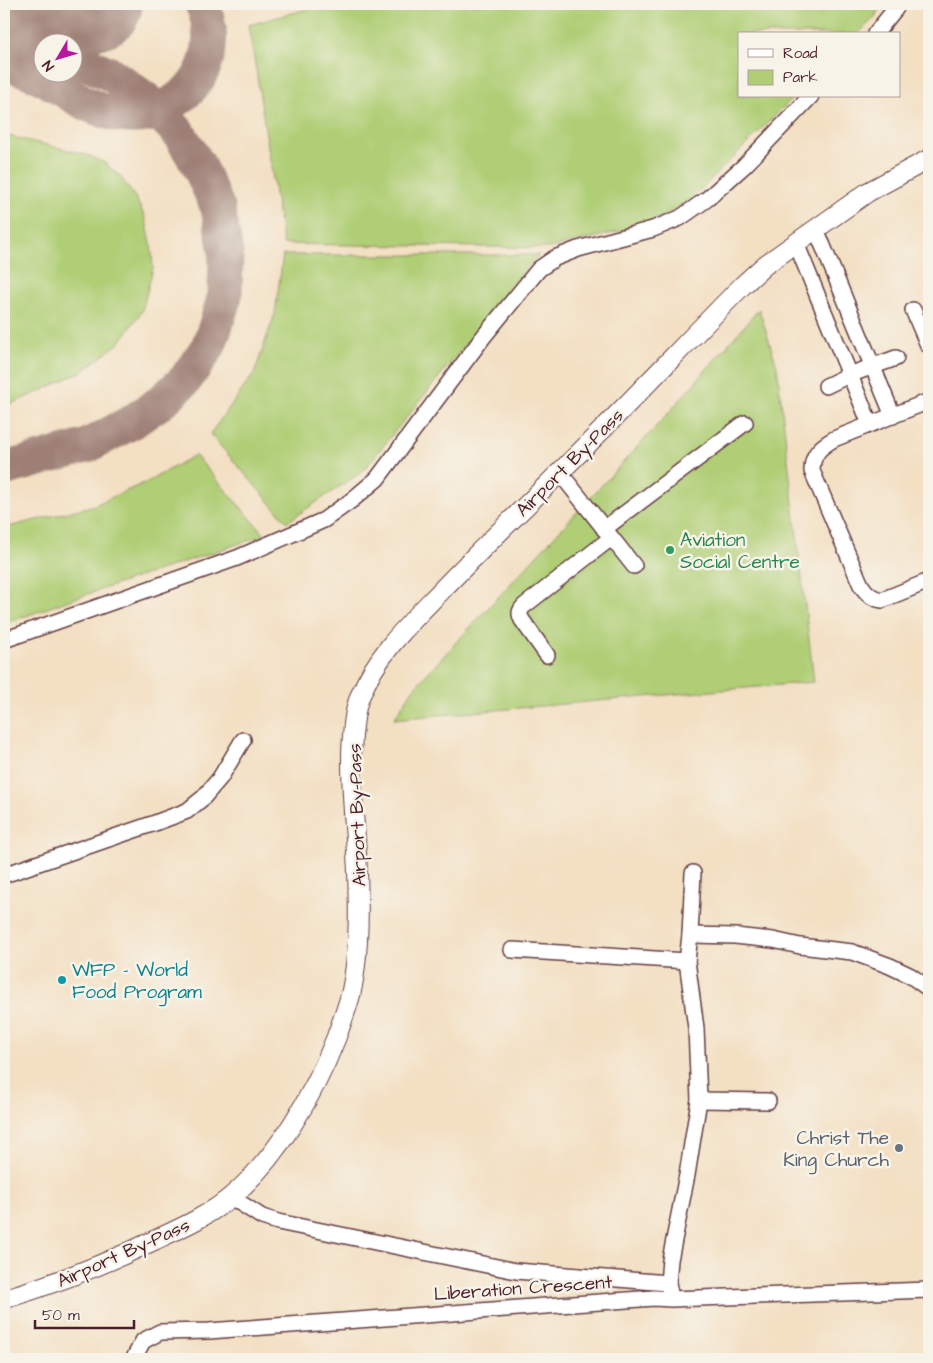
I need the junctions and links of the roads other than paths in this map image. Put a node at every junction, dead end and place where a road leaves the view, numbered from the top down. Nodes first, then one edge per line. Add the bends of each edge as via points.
1 (896, 4) edge
2 (877, 32) edge
3 (809, 98) edge
4 (929, 159) edge
5 (816, 228) junction
6 (796, 243) junction
7 (847, 304) junction
8 (912, 310) dead end
9 (825, 313) junction
10 (928, 345) dead end
11 (896, 358) dead end
12 (873, 366) junction
13 (849, 375) junction
14 (826, 386) dead end
15 (929, 401) edge
16 (893, 416) junction
17 (745, 423) dead end
18 (870, 424) junction
19 (560, 473) junction
20 (608, 533) junction
21 (634, 566) dead end
22 (929, 581) edge
23 (4, 640) edge
24 (547, 655) dead end
25 (243, 740) dead end
26 (693, 873) dead end
27 (4, 875) edge
28 (690, 935) junction
29 (512, 950) dead end
30 (687, 961) junction
31 (929, 990) edge
32 (699, 1100) junction
33 (768, 1101) dead end
34 (231, 1197) junction
35 (668, 1283) junction
36 (929, 1290) edge
37 (671, 1299) junction
38 (4, 1300) edge
39 (135, 1359) edge

1 - 2 street
3 - 23 street via 744,166 680,218 653,229 578,249 539,269 376,479 324,520 237,558
4 - 5 main road, Airport By-Pass via 868,192
5 - 6 main road, Airport By-Pass
5 - 7 street
6 - 9 street
6 - 19 main road, Airport By-Pass via 743,285
7 - 9 street
7 - 12 street
8 - 10 street
9 - 13 street
11 - 12 street
12 - 13 street
12 - 16 street
13 - 14 street
13 - 18 street
15 - 16 street
16 - 18 street
17 - 20 street
18 - 22 street via 827,443 815,454 812,471 865,591 876,600 882,600
19 - 20 street
19 - 34 main road, Airport By-Pass via 482,548 386,650 359,698 353,726 351,766 358,952 350,997 331,1051 297,1116 267,1159
20 - 21 street
20 - 24 street via 520,610 522,620
25 - 27 street via 204,798 186,810
26 - 28 street
28 - 30 street
28 - 31 street via 735,936 852,952 911,976
29 - 30 street
30 - 32 street via 696,1028
32 - 33 street
32 - 35 street
34 - 35 street via 278,1222 516,1271
34 - 38 main road, Airport By-Pass via 178,1230 118,1258
35 - 37 street
36 - 37 street, Liberation Crescent
37 - 39 street, Liberation Crescent via 160,1332 143,1341

